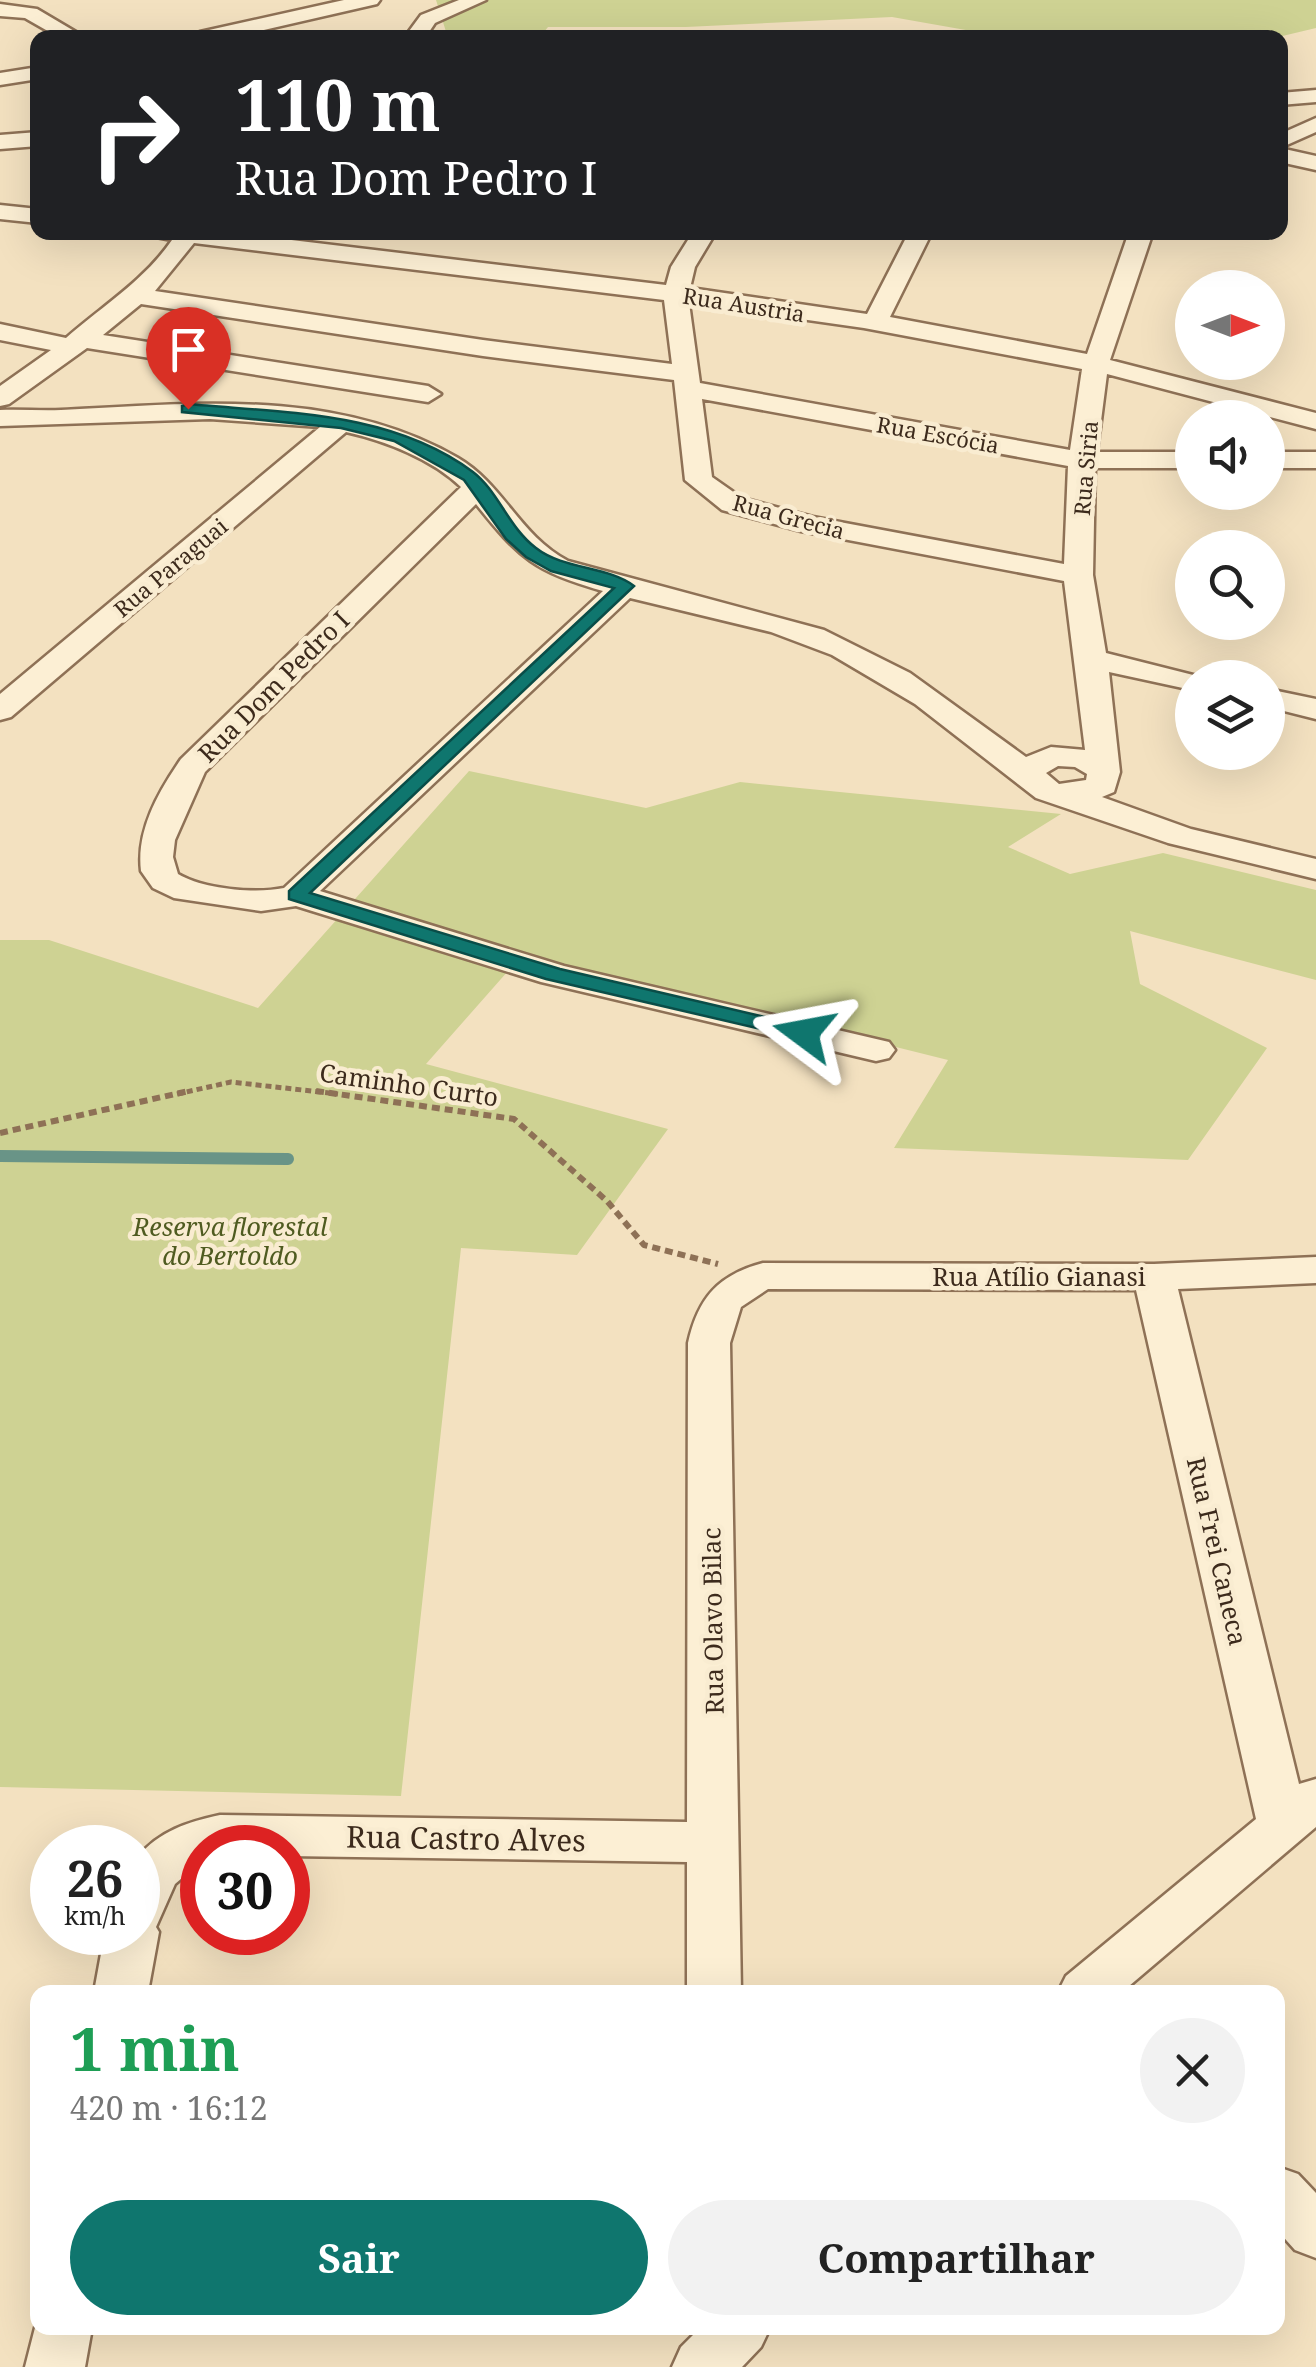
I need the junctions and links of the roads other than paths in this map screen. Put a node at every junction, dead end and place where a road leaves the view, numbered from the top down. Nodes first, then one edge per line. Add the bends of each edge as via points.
1 (370, 0) edge
2 (476, 0) edge
3 (0, 10) edge
4 (324, 10) junction
5 (61, 30) edge
6 (234, 30) edge
7 (306, 30) edge
8 (420, 30) edge
9 (30, 75) edge
10 (0, 79) edge
11 (1316, 96) edge
12 (1288, 99) edge
13 (1316, 124) edge
14 (1288, 138) edge
15 (30, 140) edge
16 (0, 142) edge
17 (1288, 157) edge
18 (1316, 162) edge
19 (0, 212) edge
20 (30, 215) edge
21 (177, 240) edge
22 (234, 240) edge
23 (412, 240) edge
24 (700, 240) edge
25 (908, 240) edge
26 (1138, 240) edge
27 (404, 262) junction
28 (676, 294) junction
29 (138, 296) junction
30 (874, 324) junction
31 (0, 332) edge
32 (73, 342) junction
33 (1096, 364) junction
34 (684, 381) junction
35 (428, 394) dead end
36 (0, 398) edge
37 (0, 418) edge
38 (54, 418) junction
39 (341, 423) junction
40 (1314, 423) edge
41 (0, 429) edge
42 (1082, 460) junction
43 (1175, 460) edge
44 (478, 486) junction
45 (500, 518) junction
46 (433, 528) junction
47 (1078, 575) junction
48 (626, 586) junction
49 (1092, 659) junction
50 (1175, 677) edge
51 (1285, 702) edge
52 (1316, 708) edge
53 (0, 710) edge
54 (1098, 710) junction
55 (1048, 763) junction
56 (1105, 775) junction
57 (1060, 794) junction
58 (1180, 836) junction
59 (1316, 869) edge
60 (296, 895) junction
61 (876, 1050) dead end
62 (1316, 1270) edge
63 (762, 1276) joint
64 (1154, 1277) junction
65 (1300, 1811) edge
66 (715, 1842) junction
67 (160, 1864) edge
68 (127, 1955) edge
69 (121, 1985) edge
70 (714, 1985) edge
71 (1092, 1985) edge
72 (1285, 2199) edge
73 (1316, 2232) edge
74 (61, 2335) edge
75 (55, 2367) edge

1 - 4 street
2 - 8 street via 428,19
3 - 5 street via 30,14
4 - 6 street
4 - 7 street
9 - 10 street
11 - 12 street
13 - 14 street
15 - 16 street
17 - 18 street
19 - 20 street
21 - 29 street via 168,265
22 - 27 street, Rua Austria
23 - 27 street
24 - 28 street, Rua Grecia
25 - 30 street
26 - 33 street, Rua Siria
27 - 28 street, Rua Austria
28 - 30 street, Rua Austria
28 - 34 street, Rua Grecia
29 - 32 street
29 - 34 street, Rua Escócia
30 - 33 street, Rua Austria
31 - 32 street
32 - 35 street
32 - 36 street
33 - 40 street, Rua Austria
33 - 42 street, Rua Siria
34 - 42 street, Rua Escócia
34 - 47 street, Rua Grecia via 698,480 732,504
37 - 38 street
38 - 39 street via 206,409
38 - 41 street
39 - 44 street via 399,438
39 - 53 street, Rua Paraguai
42 - 43 street, Rua Escócia
42 - 47 street, Rua Siria
44 - 45 street
44 - 46 street, Rua Dom Pedro I
45 - 46 street
45 - 48 street via 512,536 557,567
46 - 60 street, Rua Dom Pedro I via 193,766 169,809 156,866 166,882 262,901
47 - 49 street, Rua Siria
48 - 55 street via 811,635 870,662 966,726
48 - 60 street
49 - 50 street
49 - 54 street, Rua Siria
51 - 52 street
54 - 55 street
54 - 56 street, Rua Siria
55 - 56 street via 1089,760
55 - 57 street via 1038,786
56 - 57 street via 1095,790
56 - 58 street
57 - 58 street
58 - 59 street
60 - 61 street via 554,974
62 - 64 street, Rua Atílio Gianasi
63 - 64 street, Rua Atílio Gianasi
63 - 66 street, Rua Olavo Bilac via 724,1296 709,1343
64 - 65 street, Rua Frei Caneca
65 - 71 street
66 - 67 street, Rua Castro Alves via 220,1834 174,1848
66 - 70 street, Rua Olavo Bilac
68 - 69 street
72 - 73 street
74 - 75 street

